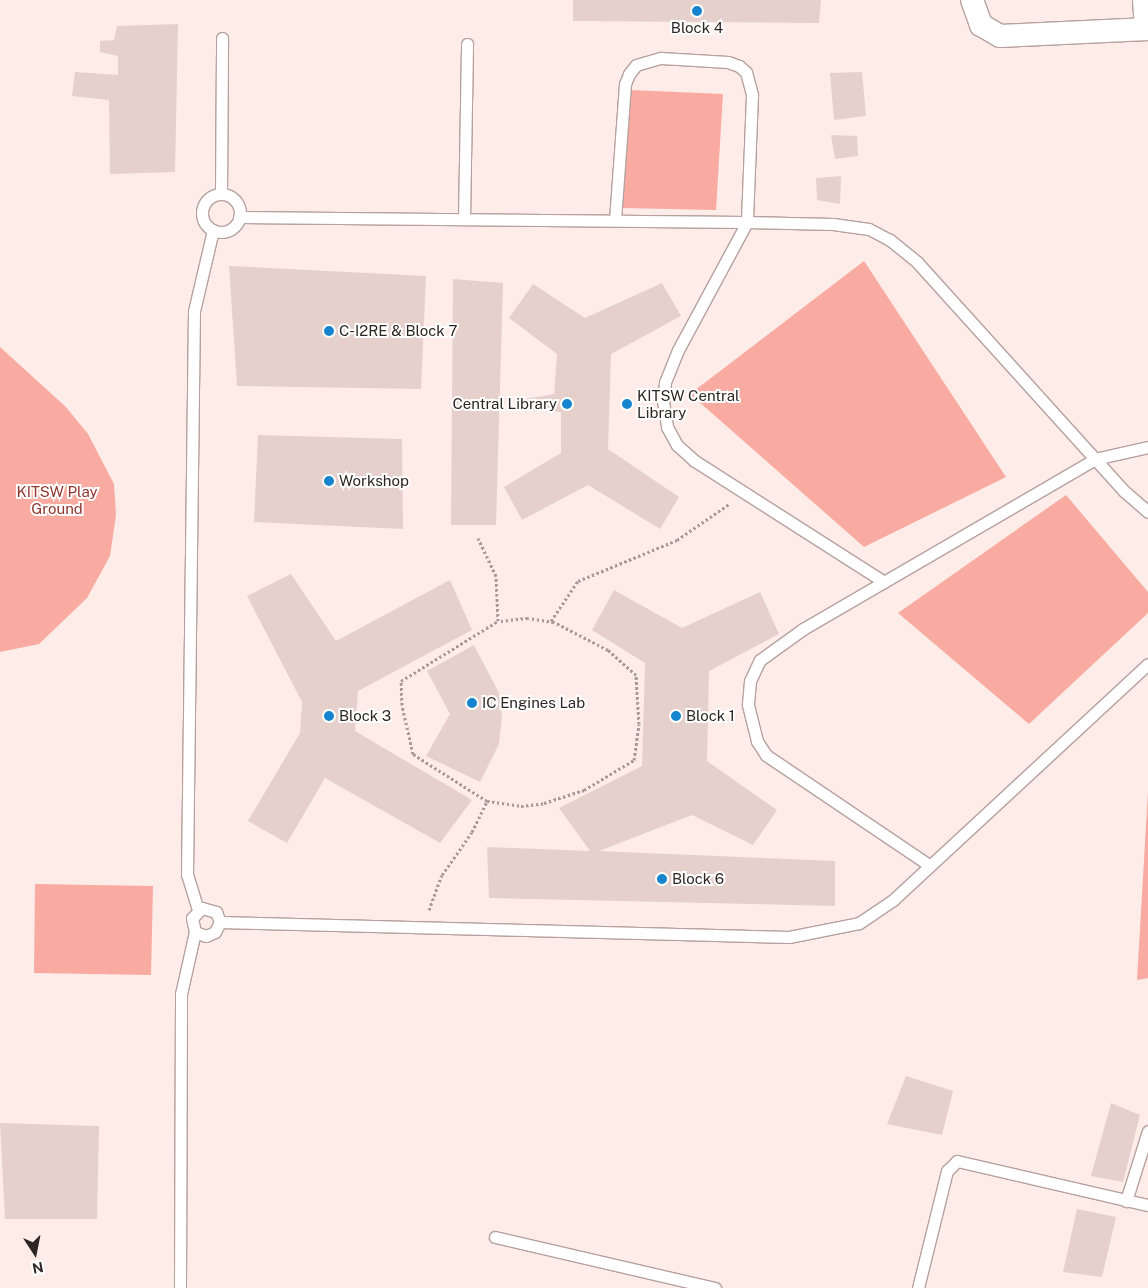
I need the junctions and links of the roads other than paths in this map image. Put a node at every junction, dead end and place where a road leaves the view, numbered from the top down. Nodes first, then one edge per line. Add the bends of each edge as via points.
1 (972, 0) edge
2 (1144, 0) edge
3 (1147, 29) edge
4 (222, 38) dead end
5 (467, 44) dead end
6 (221, 194) junction
7 (239, 217) junction
8 (464, 219) junction
9 (615, 220) junction
10 (747, 222) junction
11 (213, 230) junction
12 (1148, 447) edge
13 (1095, 459) junction
14 (1148, 512) edge
15 (884, 582) junction
16 (1148, 664) edge
17 (929, 865) junction
18 (198, 910) junction
19 (220, 922) junction
20 (195, 932) junction
21 (1148, 1131) edge
22 (1126, 1201) junction
23 (1148, 1205) edge
24 (495, 1237) dead end
25 (180, 1288) edge
26 (716, 1288) edge
27 (918, 1288) edge

1 - 3 street via 981,25 1000,36
2 - 3 street
4 - 6 lane
5 - 8 lane
6 - 7 lane via 236,201
6 - 11 lane via 209,198 202,209 204,221
7 - 8 lane
7 - 11 lane via 229,230
8 - 9 lane
9 - 10 lane
9 - 10 lane via 625,84 636,65 661,58 728,62 746,72 752,95
10 - 13 lane via 833,224 869,229 890,240 917,262
10 - 15 lane via 678,350 663,402 667,427 678,445 695,461
11 - 18 lane via 194,311 187,875
12 - 13 lane
13 - 14 lane
13 - 15 lane
15 - 17 lane via 771,650 760,660 750,681 748,704 757,741 766,755
16 - 17 lane
17 - 19 lane via 893,900 859,923 789,937
18 - 19 lane via 213,909
18 - 20 lane via 191,922
19 - 20 lane via 218,929 209,935
20 - 25 lane via 181,994
21 - 22 lane
22 - 23 lane
22 - 27 lane via 957,1161 946,1171
24 - 26 lane

